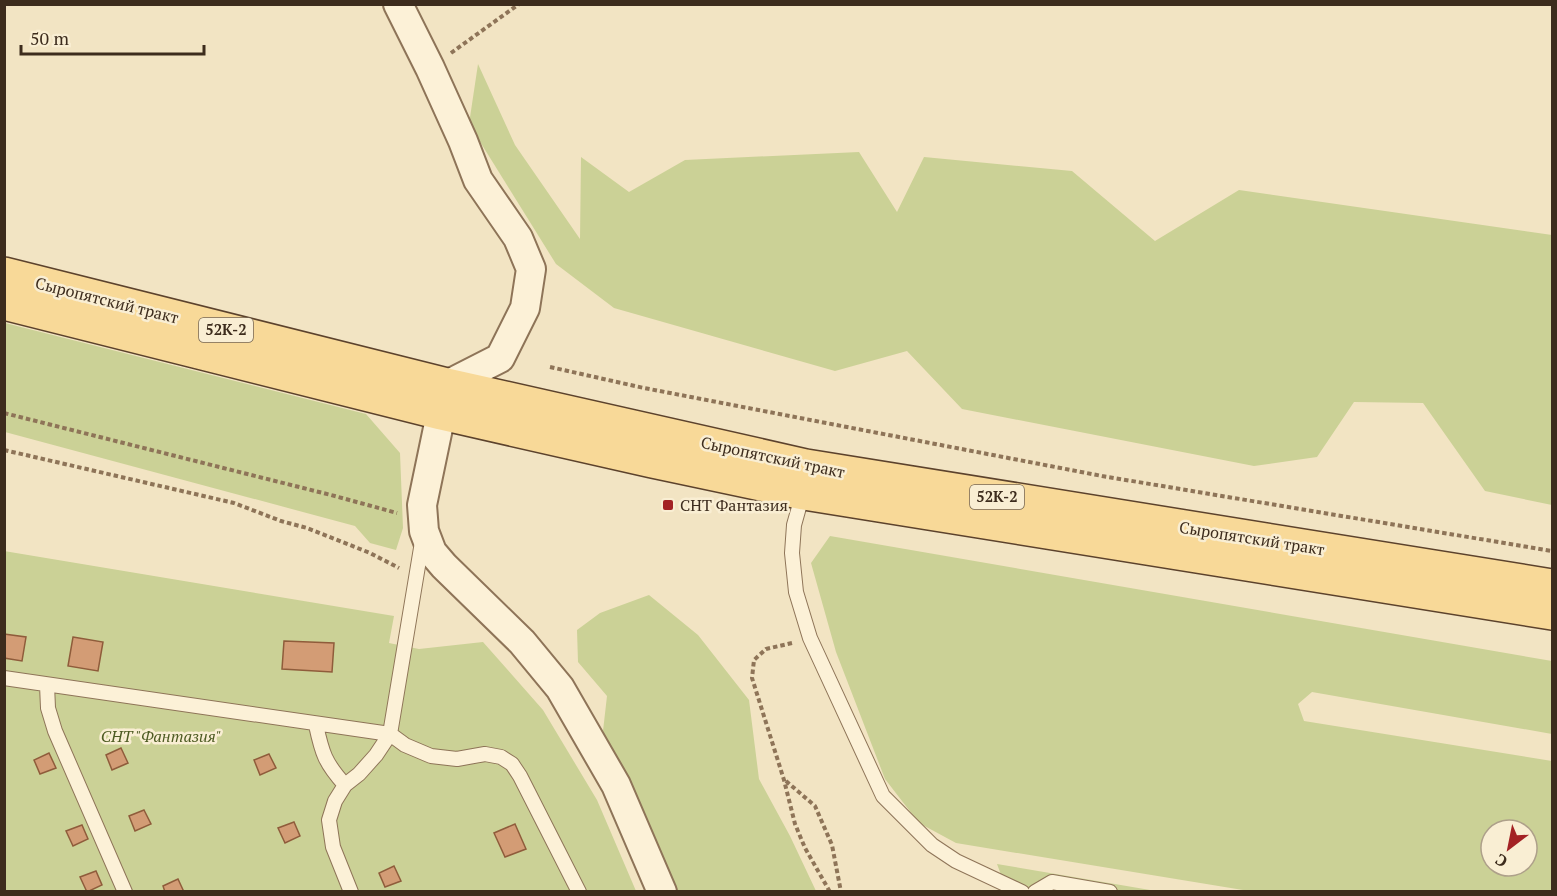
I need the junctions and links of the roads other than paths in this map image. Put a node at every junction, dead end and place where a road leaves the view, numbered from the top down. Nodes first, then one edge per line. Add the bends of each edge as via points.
1 (398, 4) edge
2 (4, 274) edge
3 (4, 303) edge
4 (444, 399) junction
5 (804, 493) junction
6 (424, 526) junction
7 (1552, 586) edge
8 (1552, 614) edge
9 (4, 678) edge
10 (47, 685) junction
11 (316, 724) junction
12 (390, 734) junction
13 (345, 785) junction
14 (125, 891) edge
15 (351, 891) edge
16 (579, 891) edge
17 (662, 891) edge
18 (1022, 891) edge
19 (1035, 891) edge
20 (1110, 891) edge

1 - 4 street via 478,180 518,238 531,269 525,308 500,358
2 - 4 main road, Сыропятский тракт / 52К-2
3 - 4 main road, Сыропятский тракт / 52К-2
4 - 5 main road, Сыропятский тракт / 52К-2 via 652,461
4 - 6 street via 422,505
4 - 7 main road, Сыропятский тракт / 52К-2 via 806,466
5 - 8 main road, Сыропятский тракт / 52К-2
5 - 18 lane via 794,525 796,592 810,638 882,796 932,845 956,861
6 - 12 lane
6 - 17 street via 432,552 522,642 560,688 616,785
9 - 10 lane
10 - 11 lane
10 - 14 lane via 55,731
11 - 12 lane
11 - 13 lane via 330,769
12 - 13 lane via 376,755
12 - 16 lane via 431,756 457,759 484,754 512,764
13 - 15 lane via 329,820 333,847
19 - 20 lane via 1052,882

